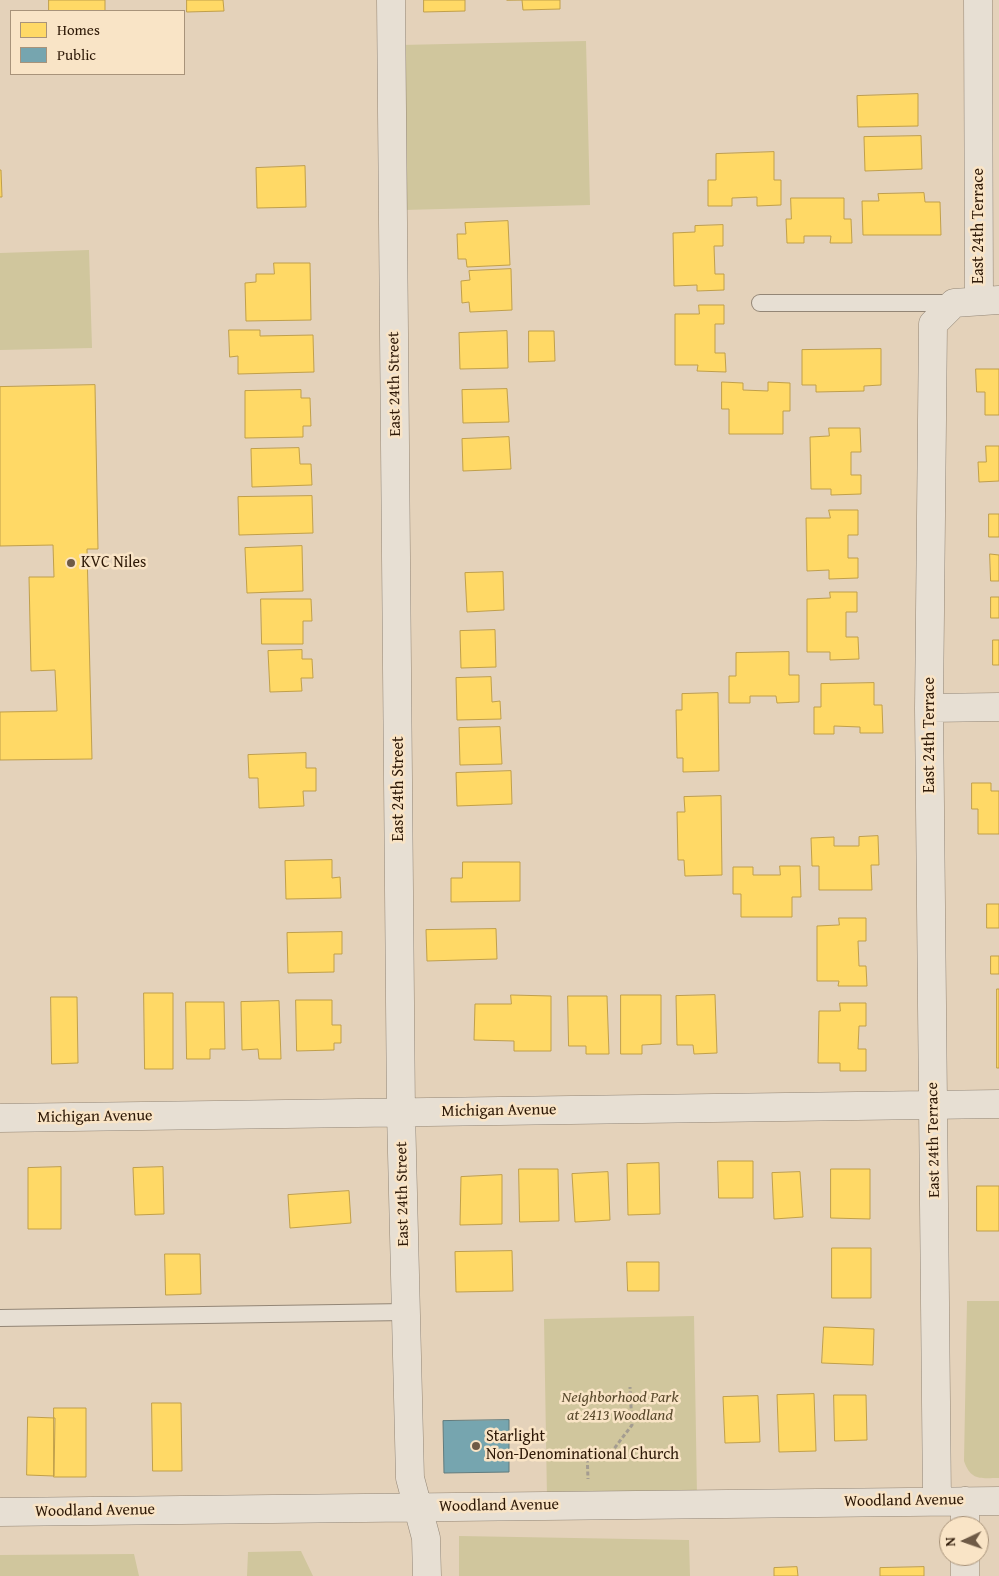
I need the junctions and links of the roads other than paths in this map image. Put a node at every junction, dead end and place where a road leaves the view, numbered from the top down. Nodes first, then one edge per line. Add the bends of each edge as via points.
1 (392, 0) edge
2 (978, 0) edge
3 (978, 301) edge
4 (760, 303) dead end
5 (999, 707) edge
6 (929, 708) junction
7 (933, 1104) junction
8 (999, 1104) edge
9 (401, 1112) junction
10 (0, 1118) edge
11 (406, 1312) junction
12 (0, 1318) edge
13 (937, 1501) junction
14 (999, 1501) edge
15 (418, 1506) junction
16 (0, 1512) edge
17 (965, 1513) edge
18 (427, 1576) edge

1 - 9 street, East 24th Street
2 - 3 street, East 24th Terrace
3 - 4 lane
3 - 6 street, East 24th Terrace via 933,324
5 - 6 street
6 - 7 street, East 24th Terrace
7 - 8 street, Michigan Avenue
7 - 9 street, Michigan Avenue
7 - 13 street, East 24th Terrace
9 - 10 street, Michigan Avenue
9 - 11 street, East 24th Street
11 - 12 lane
11 - 15 street, East 24th Street via 410,1478
13 - 15 street, Woodland Avenue
13 - 17 street, Woodland Avenue
14 - 17 street, Woodland Avenue
15 - 16 street, Woodland Avenue
15 - 18 street, East 24th Street via 426,1538

